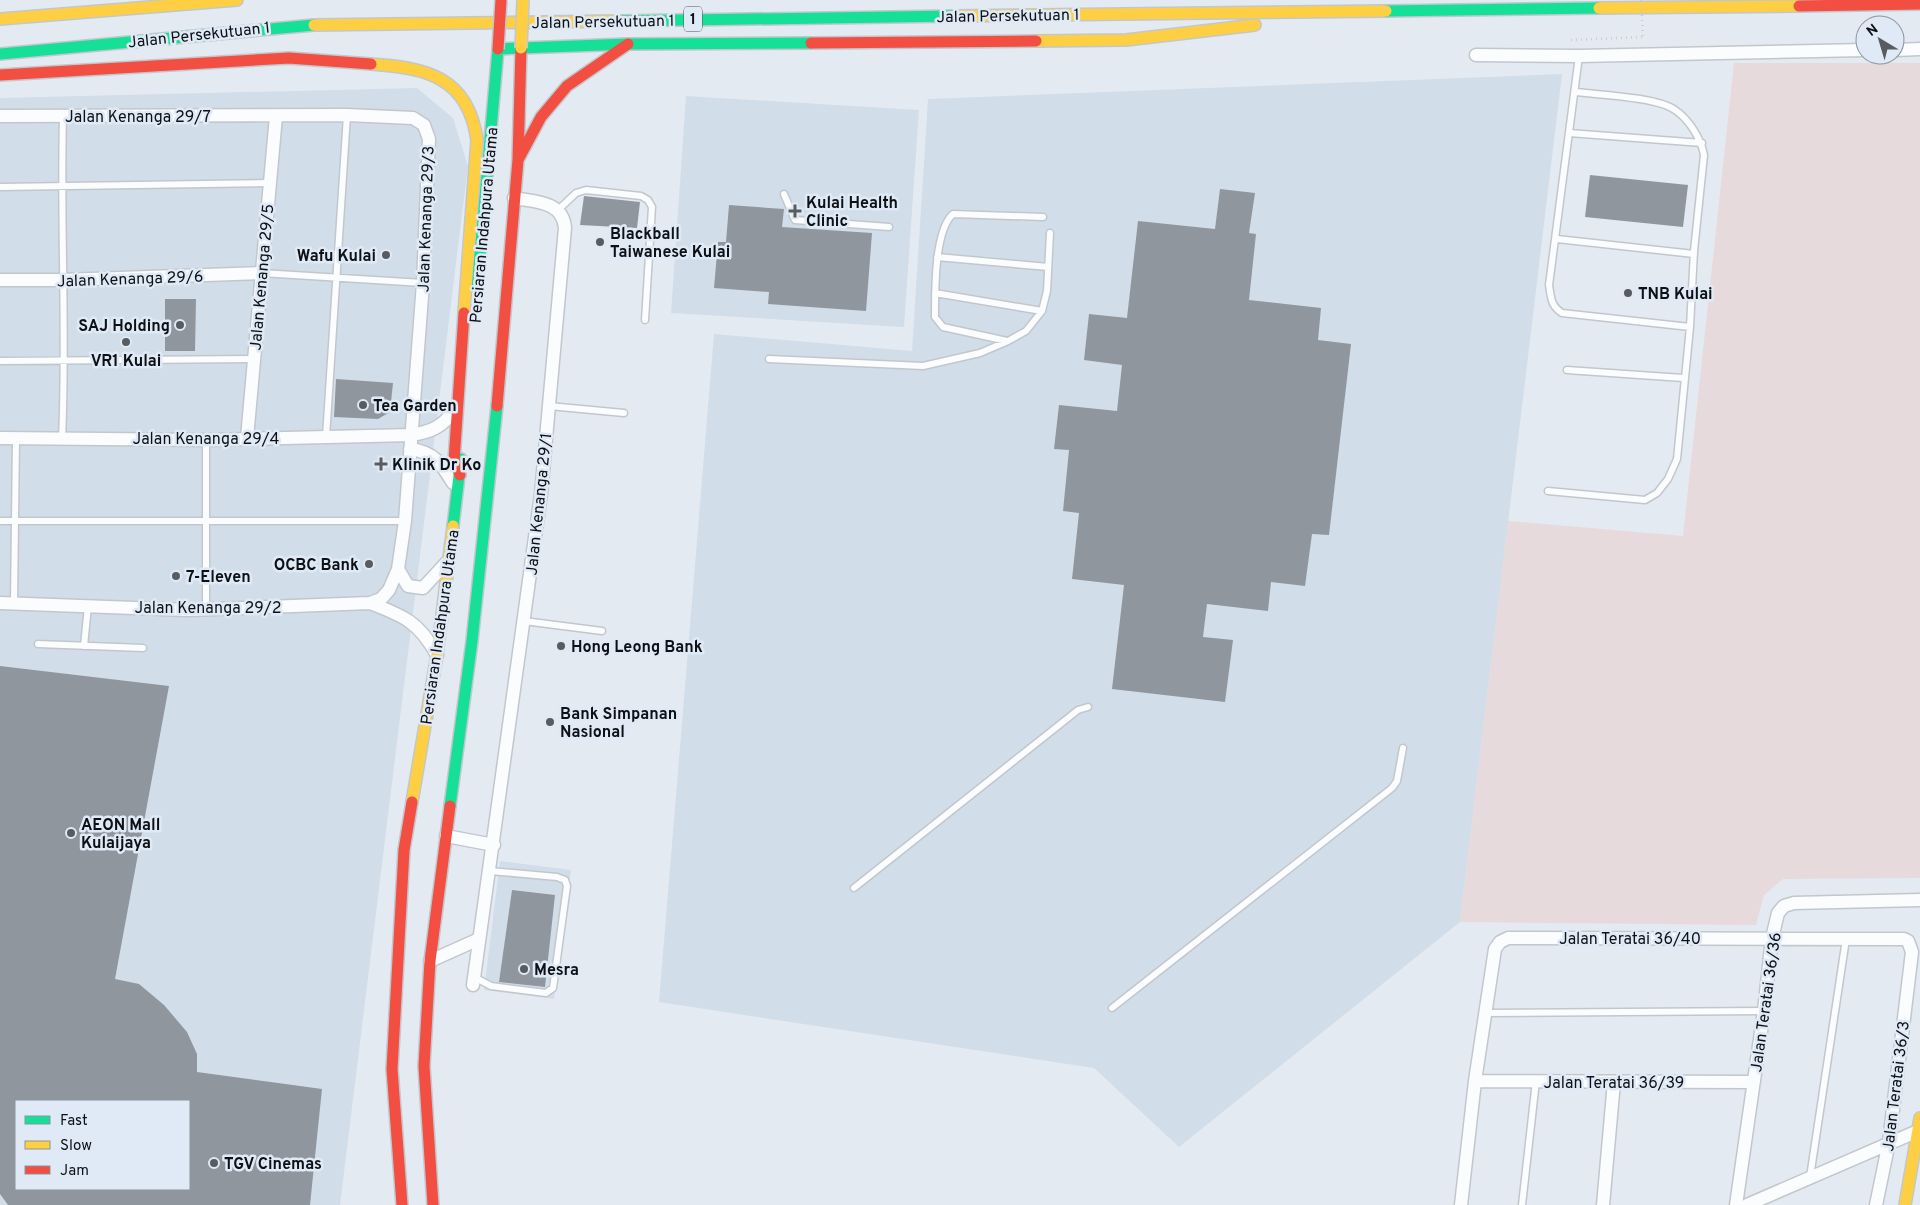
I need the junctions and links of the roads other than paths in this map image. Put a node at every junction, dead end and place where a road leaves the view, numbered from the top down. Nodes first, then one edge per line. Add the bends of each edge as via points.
1 (237, 0) edge
2 (501, 0) edge
3 (523, 0) edge
4 (1920, 4) edge
5 (1388, 10) junction
6 (0, 20) edge
7 (628, 44) junction
8 (521, 48) junction
9 (498, 49) junction
10 (1920, 49) edge
11 (1855, 50) edge
12 (1905, 50) edge
13 (0, 54) edge
14 (1476, 55) dead end
15 (1579, 56) junction
16 (0, 75) edge
17 (1576, 92) junction
18 (347, 115) junction
19 (0, 116) edge
20 (276, 116) junction
21 (63, 117) junction
22 (1569, 134) junction
23 (1702, 144) junction
24 (518, 160) junction
25 (269, 183) junction
26 (0, 186) edge
27 (63, 186) junction
28 (784, 194) dead end
29 (514, 198) junction
30 (558, 210) junction
31 (1043, 217) dead end
32 (889, 227) dead end
33 (1050, 234) dead end
34 (1557, 239) junction
35 (1694, 254) junction
36 (937, 257) junction
37 (1048, 267) junction
38 (261, 273) junction
39 (337, 276) junction
40 (0, 280) edge
41 (62, 280) junction
42 (423, 283) junction
43 (935, 293) junction
44 (1042, 311) junction
45 (645, 320) dead end
46 (1690, 327) junction
47 (1008, 341) junction
48 (253, 359) junction
49 (769, 359) dead end
50 (0, 361) edge
51 (66, 361) junction
52 (1567, 370) dead end
53 (1684, 378) junction
54 (457, 405) junction
55 (549, 406) junction
56 (624, 413) dead end
57 (411, 435) junction
58 (326, 437) junction
59 (0, 438) edge
60 (16, 438) junction
61 (247, 438) junction
62 (62, 439) junction
63 (206, 440) junction
64 (410, 448) junction
65 (460, 475) junction
66 (458, 492) junction
67 (1548, 492) dead end
68 (0, 521) edge
69 (206, 521) junction
70 (405, 521) junction
71 (15, 522) junction
72 (450, 558) junction
73 (398, 569) junction
74 (0, 603) edge
75 (14, 603) junction
76 (370, 604) junction
77 (88, 606) junction
78 (206, 610) junction
79 (524, 621) junction
80 (602, 631) dead end
81 (38, 644) dead end
82 (84, 646) junction
83 (143, 648) dead end
84 (437, 655) junction
85 (1088, 707) dead end
86 (1403, 748) dead end
87 (446, 836) junction
88 (494, 845) junction
89 (490, 871) junction
90 (854, 888) dead end
91 (1920, 900) edge
92 (479, 938) junction
93 (1772, 938) junction
94 (1846, 938) junction
95 (1904, 938) joint
96 (430, 962) junction
97 (474, 981) joint
98 (1112, 1008) dead end
99 (1764, 1011) junction
100 (1485, 1013) junction
101 (1475, 1081) junction
102 (1536, 1081) junction
103 (1614, 1082) junction
104 (1754, 1082) junction
105 (1920, 1118) edge
106 (1918, 1131) junction
107 (1889, 1142) junction
108 (1810, 1177) junction
109 (432, 1181) junction
110 (402, 1205) edge
111 (434, 1205) edge
112 (447, 1205) edge
113 (1461, 1205) edge
114 (1522, 1205) edge
115 (1603, 1205) edge
116 (1736, 1205) edge
117 (1747, 1205) edge
118 (1876, 1205) edge
119 (1905, 1205) edge

1 - 6 main road
2 - 9 main road, Persiaran Indahpura Utama, bridge
3 - 8 main road, Persiaran Indahpura Utama, bridge
4 - 5 main road, 1
5 - 7 main road via 1126,40
5 - 13 main road, Jalan Persekutuan 1 / 1 via 296,25
7 - 8 main road
7 - 24 main road via 566,86 541,117
8 - 9 main road
8 - 24 main road, Persiaran Indahpura Utama
9 - 65 main road, Persiaran Indahpura Utama
10 - 12 street
11 - 15 street
14 - 15 street
15 - 17 lane
16 - 54 main road via 289,58 405,66 450,82 471,113 477,140
17 - 22 lane
17 - 23 lane via 1659,102 1675,110
18 - 20 street, Jalan Kenanga 29/3
18 - 39 lane
18 - 42 street, Jalan Kenanga 29/3 via 413,118 428,132
19 - 21 street, Jalan Kenanga 29/7
20 - 21 street, Jalan Kenanga 29/7
20 - 25 street, Jalan Kenanga 29/5
21 - 27 lane
22 - 23 lane
22 - 34 lane
23 - 35 lane via 1704,155
24 - 29 main road, Persiaran Indahpura Utama
25 - 27 lane
25 - 38 street, Jalan Kenanga 29/5
26 - 27 lane
27 - 41 lane
28 - 32 lane via 794,220
29 - 30 street via 546,204
29 - 87 main road, Persiaran Indahpura Utama via 494,437 472,641
30 - 45 lane via 576,193 586,190 641,196 648,200 652,207
30 - 55 street, Jalan Kenanga 29/1 via 565,228
31 - 36 lane via 953,214 946,221
33 - 37 lane
34 - 35 lane
34 - 46 lane via 1549,285 1554,308 1562,313
35 - 46 lane
36 - 37 lane
36 - 43 lane
37 - 44 lane
38 - 39 lane
38 - 41 street, Jalan Kenanga 29/6
38 - 48 street, Jalan Kenanga 29/5
39 - 42 lane
39 - 58 lane
40 - 41 street, Jalan Kenanga 29/6
41 - 51 lane
42 - 57 street, Jalan Kenanga 29/3
43 - 44 lane
43 - 47 lane via 935,317 942,327
44 - 47 lane via 1026,330
46 - 53 lane
47 - 49 lane via 980,353 923,366
48 - 51 lane
48 - 61 street, Jalan Kenanga 29/5
50 - 51 lane
51 - 62 lane
52 - 53 lane
53 - 67 lane via 1676,459 1668,479 1657,493 1645,500
54 - 57 street, Jalan Kenanga 29/4 via 448,420 431,432
54 - 65 main road via 454,462
55 - 56 lane
55 - 79 street, Jalan Kenanga 29/1
57 - 58 street, Jalan Kenanga 29/4
57 - 64 street, Jalan Kenanga 29/3
58 - 61 street, Jalan Kenanga 29/4
59 - 60 street, Jalan Kenanga 29/4
60 - 62 street, Jalan Kenanga 29/4
60 - 71 lane
61 - 63 street, Jalan Kenanga 29/4
62 - 63 street, Jalan Kenanga 29/4
63 - 69 lane
64 - 66 street via 425,450 436,458
64 - 70 street, Jalan Kenanga 29/3
65 - 66 main road, Persiaran Indahpura Utama
66 - 72 main road, Persiaran Indahpura Utama
68 - 71 lane
69 - 70 lane
69 - 71 lane
69 - 78 lane
70 - 73 street, Jalan Kenanga 29/3
71 - 75 lane
72 - 73 street via 423,588 408,586
72 - 84 main road, Persiaran Indahpura Utama
73 - 76 street via 389,590
74 - 75 street, Jalan Kenanga 29/2
75 - 77 street, Jalan Kenanga 29/2
76 - 78 street, Jalan Kenanga 29/2
76 - 84 street via 394,612 417,626
77 - 78 street, Jalan Kenanga 29/2
77 - 82 lane
79 - 80 lane
79 - 88 street, Jalan Kenanga 29/1
81 - 82 lane
82 - 83 lane
84 - 110 main road, Persiaran Indahpura Utama via 404,850 392,1069
85 - 90 lane via 1078,710
86 - 98 lane via 1397,782 1392,788
87 - 88 street
87 - 96 main road, Persiaran Indahpura Utama
88 - 89 street, Jalan Kenanga 29/1
89 - 92 street, Jalan Kenanga 29/1
89 - 97 lane via 566,880 553,988 546,993
91 - 93 street, Jalan Teratai 36/36 via 1794,903 1784,906 1778,913
92 - 96 street
92 - 97 street, Jalan Kenanga 29/1
93 - 94 street, Jalan Teratai 36/40
93 - 99 street, Jalan Teratai 36/36
93 - 100 street, Jalan Teratai 36/40 via 1508,938 1495,949
94 - 95 street, Jalan Teratai 36/40
94 - 108 lane
95 - 107 street, Jalan Teratai 36/3 via 1912,952
96 - 109 main road, Persiaran Indahpura Utama via 424,1066
99 - 100 lane
99 - 104 street, Jalan Teratai 36/36
100 - 101 street, Jalan Teratai 36/40
101 - 102 street, Jalan Teratai 36/39
101 - 113 street, Jalan Teratai 36/40
102 - 103 street, Jalan Teratai 36/39
102 - 114 lane
103 - 104 street, Jalan Teratai 36/39
103 - 115 street
104 - 116 street, Jalan Teratai 36/36
105 - 106 main road
106 - 107 street
106 - 119 main road
107 - 108 street
107 - 118 street, Jalan Teratai 36/3
108 - 117 street
109 - 111 main road, Persiaran Indahpura Utama
109 - 112 main road

